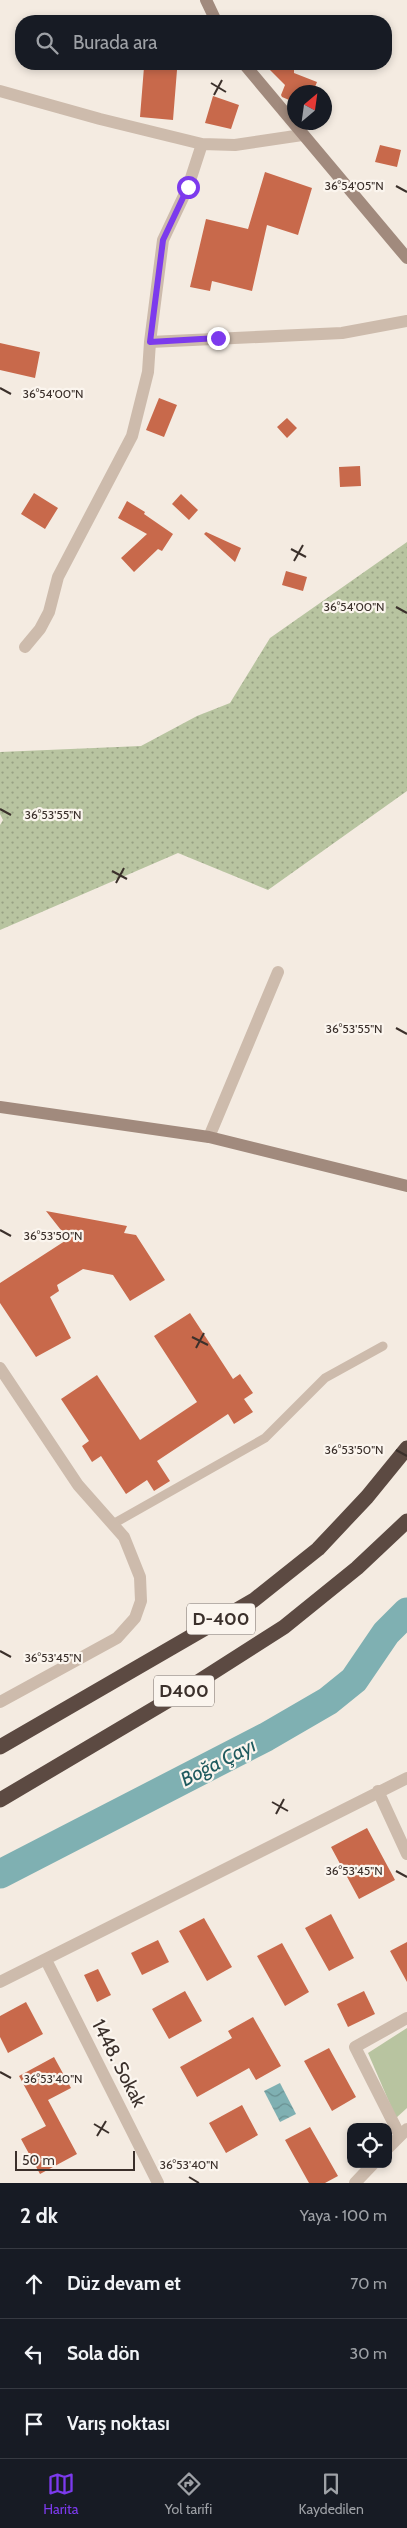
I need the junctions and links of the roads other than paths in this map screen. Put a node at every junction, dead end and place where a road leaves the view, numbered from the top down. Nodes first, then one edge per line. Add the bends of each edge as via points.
1 (206, 0) edge
2 (213, 15) edge
3 (249, 70) edge
4 (0, 91) edge
5 (302, 135) junction
6 (202, 144) junction
7 (407, 258) edge
8 (407, 321) edge
9 (150, 342) junction
10 (25, 647) dead end
11 (278, 972) dead end
12 (0, 1107) edge
13 (209, 1137) junction
14 (407, 1186) edge
15 (382, 1346) dead end
16 (0, 1368) edge
17 (407, 1448) edge
18 (407, 1521) edge
19 (113, 1524) junction
20 (0, 1702) edge
21 (0, 1747) edge
22 (407, 1778) edge
23 (378, 1791) junction
24 (0, 1800) edge
25 (407, 1854) edge
26 (46, 1960) junction
27 (0, 1982) edge
28 (407, 2018) edge
29 (404, 2132) edge
30 (392, 2144) edge
31 (369, 2168) edge
32 (158, 2183) edge
33 (355, 2183) edge

1 - 2 main road
3 - 5 main road
4 - 6 street
5 - 6 street via 235,145
5 - 7 main road
6 - 9 street via 188,187 163,240
8 - 9 street via 342,332
9 - 10 street via 148,372 132,436 58,577 49,612
11 - 13 street
12 - 13 main road
13 - 14 main road
15 - 19 lane via 325,1378 265,1438
16 - 19 street via 78,1485
17 - 21 highway, D-400 via 318,1549 254,1600
18 - 24 highway, D400 via 357,1568 284,1627 179,1694
19 - 20 street via 124,1537 140,1577 141,1601 135,1618 118,1638
22 - 23 street
23 - 25 street
23 - 26 street
26 - 27 street
26 - 32 street, 1448. Sokak
28 - 29 street via 355,2047
29 - 30 street
31 - 33 street

